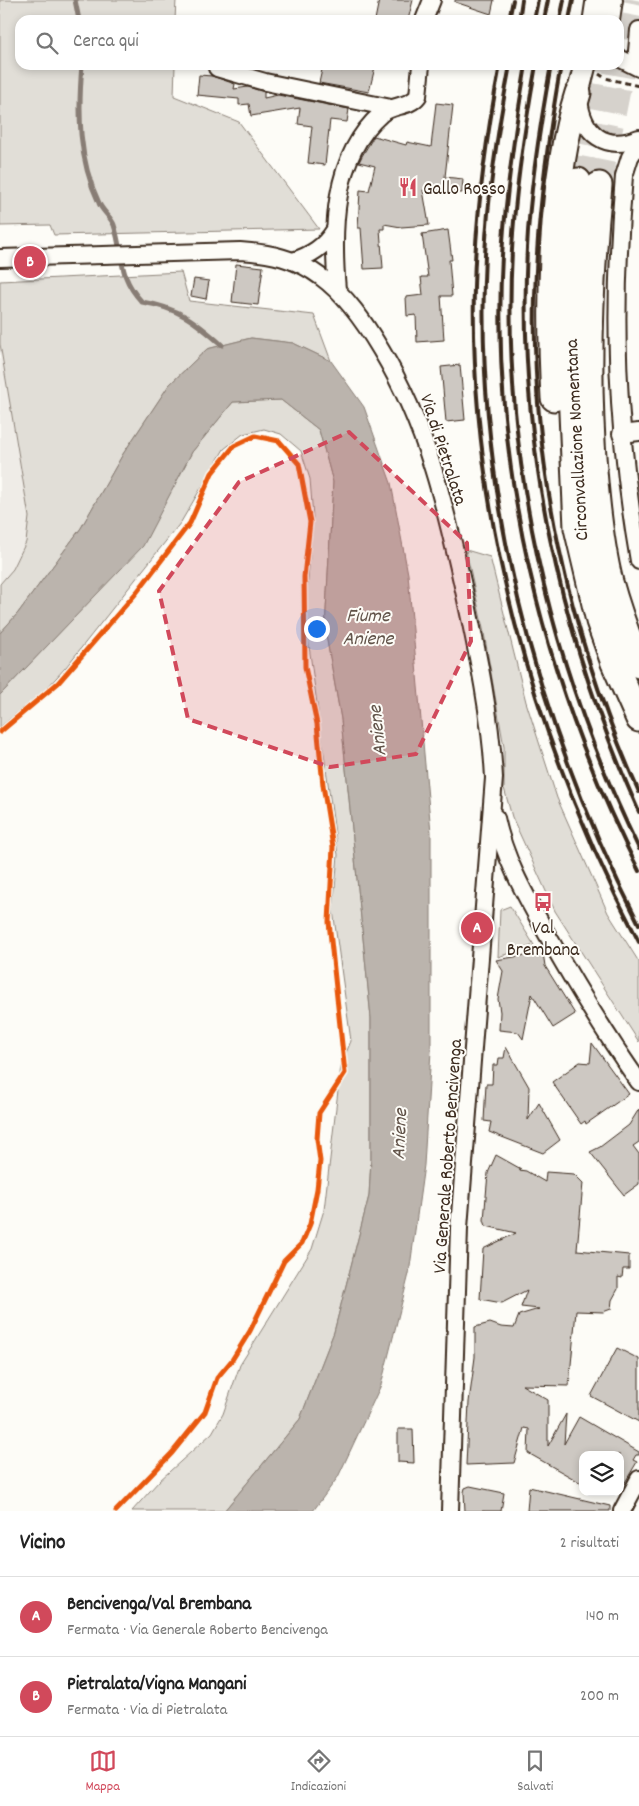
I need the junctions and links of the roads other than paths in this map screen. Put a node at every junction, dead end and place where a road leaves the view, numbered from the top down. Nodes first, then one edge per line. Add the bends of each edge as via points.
1 (432, 0) edge
2 (597, 0) edge
3 (614, 0) edge
4 (426, 15) edge
5 (595, 15) edge
6 (612, 15) edge
7 (639, 30) edge
8 (624, 60) edge
9 (639, 67) edge
10 (224, 70) edge
11 (421, 70) edge
12 (588, 70) edge
13 (578, 93) junction
14 (391, 108) junction
15 (639, 138) edge
16 (639, 143) edge
17 (334, 231) junction
18 (594, 241) junction
19 (0, 258) edge
20 (293, 260) junction
21 (337, 290) junction
22 (639, 432) edge
23 (621, 434) junction
24 (577, 528) junction
25 (639, 561) edge
26 (639, 620) edge
27 (639, 665) edge
28 (634, 708) edge
29 (639, 730) edge
30 (493, 804) junction
31 (523, 890) junction
32 (485, 896) junction
33 (639, 1082) edge
34 (639, 1479) edge
35 (450, 1511) edge
36 (622, 1511) edge

1 - 4 street
2 - 5 main road
3 - 6 street
7 - 9 street
8 - 9 street
10 - 14 street via 265,82
11 - 14 street via 418,96 411,103
12 - 13 main road
13 - 15 street via 584,121 594,135 618,143
13 - 24 highway via 569,122 560,186 552,325 555,411 562,470 566,496
14 - 17 street via 380,114 347,163
16 - 23 street via 633,149 627,166 622,205 616,322
17 - 20 street via 316,251
17 - 21 street
18 - 24 highway, Circonvallazione Nomentana via 589,183 569,344
18 - 26 highway via 609,483 619,548
18 - 27 highway, Circonvallazione Nomentana via 588,402 597,505 610,582
19 - 20 street, Via di Pietralata via 246,252
20 - 21 street, Via di Pietralata
21 - 30 street, Via di Pietralata via 390,364 426,444 472,626 490,732
22 - 23 street
23 - 25 street
24 - 28 highway, Circonvallazione Nomentana via 599,621
28 - 29 highway, Circonvallazione Nomentana
30 - 31 street via 504,850
30 - 32 street, Via Generale Roberto Bencivenga
31 - 32 street via 509,880 501,879
31 - 33 street via 588,1006
32 - 35 street, Via Generale Roberto Bencivenga via 459,1228
34 - 36 street

